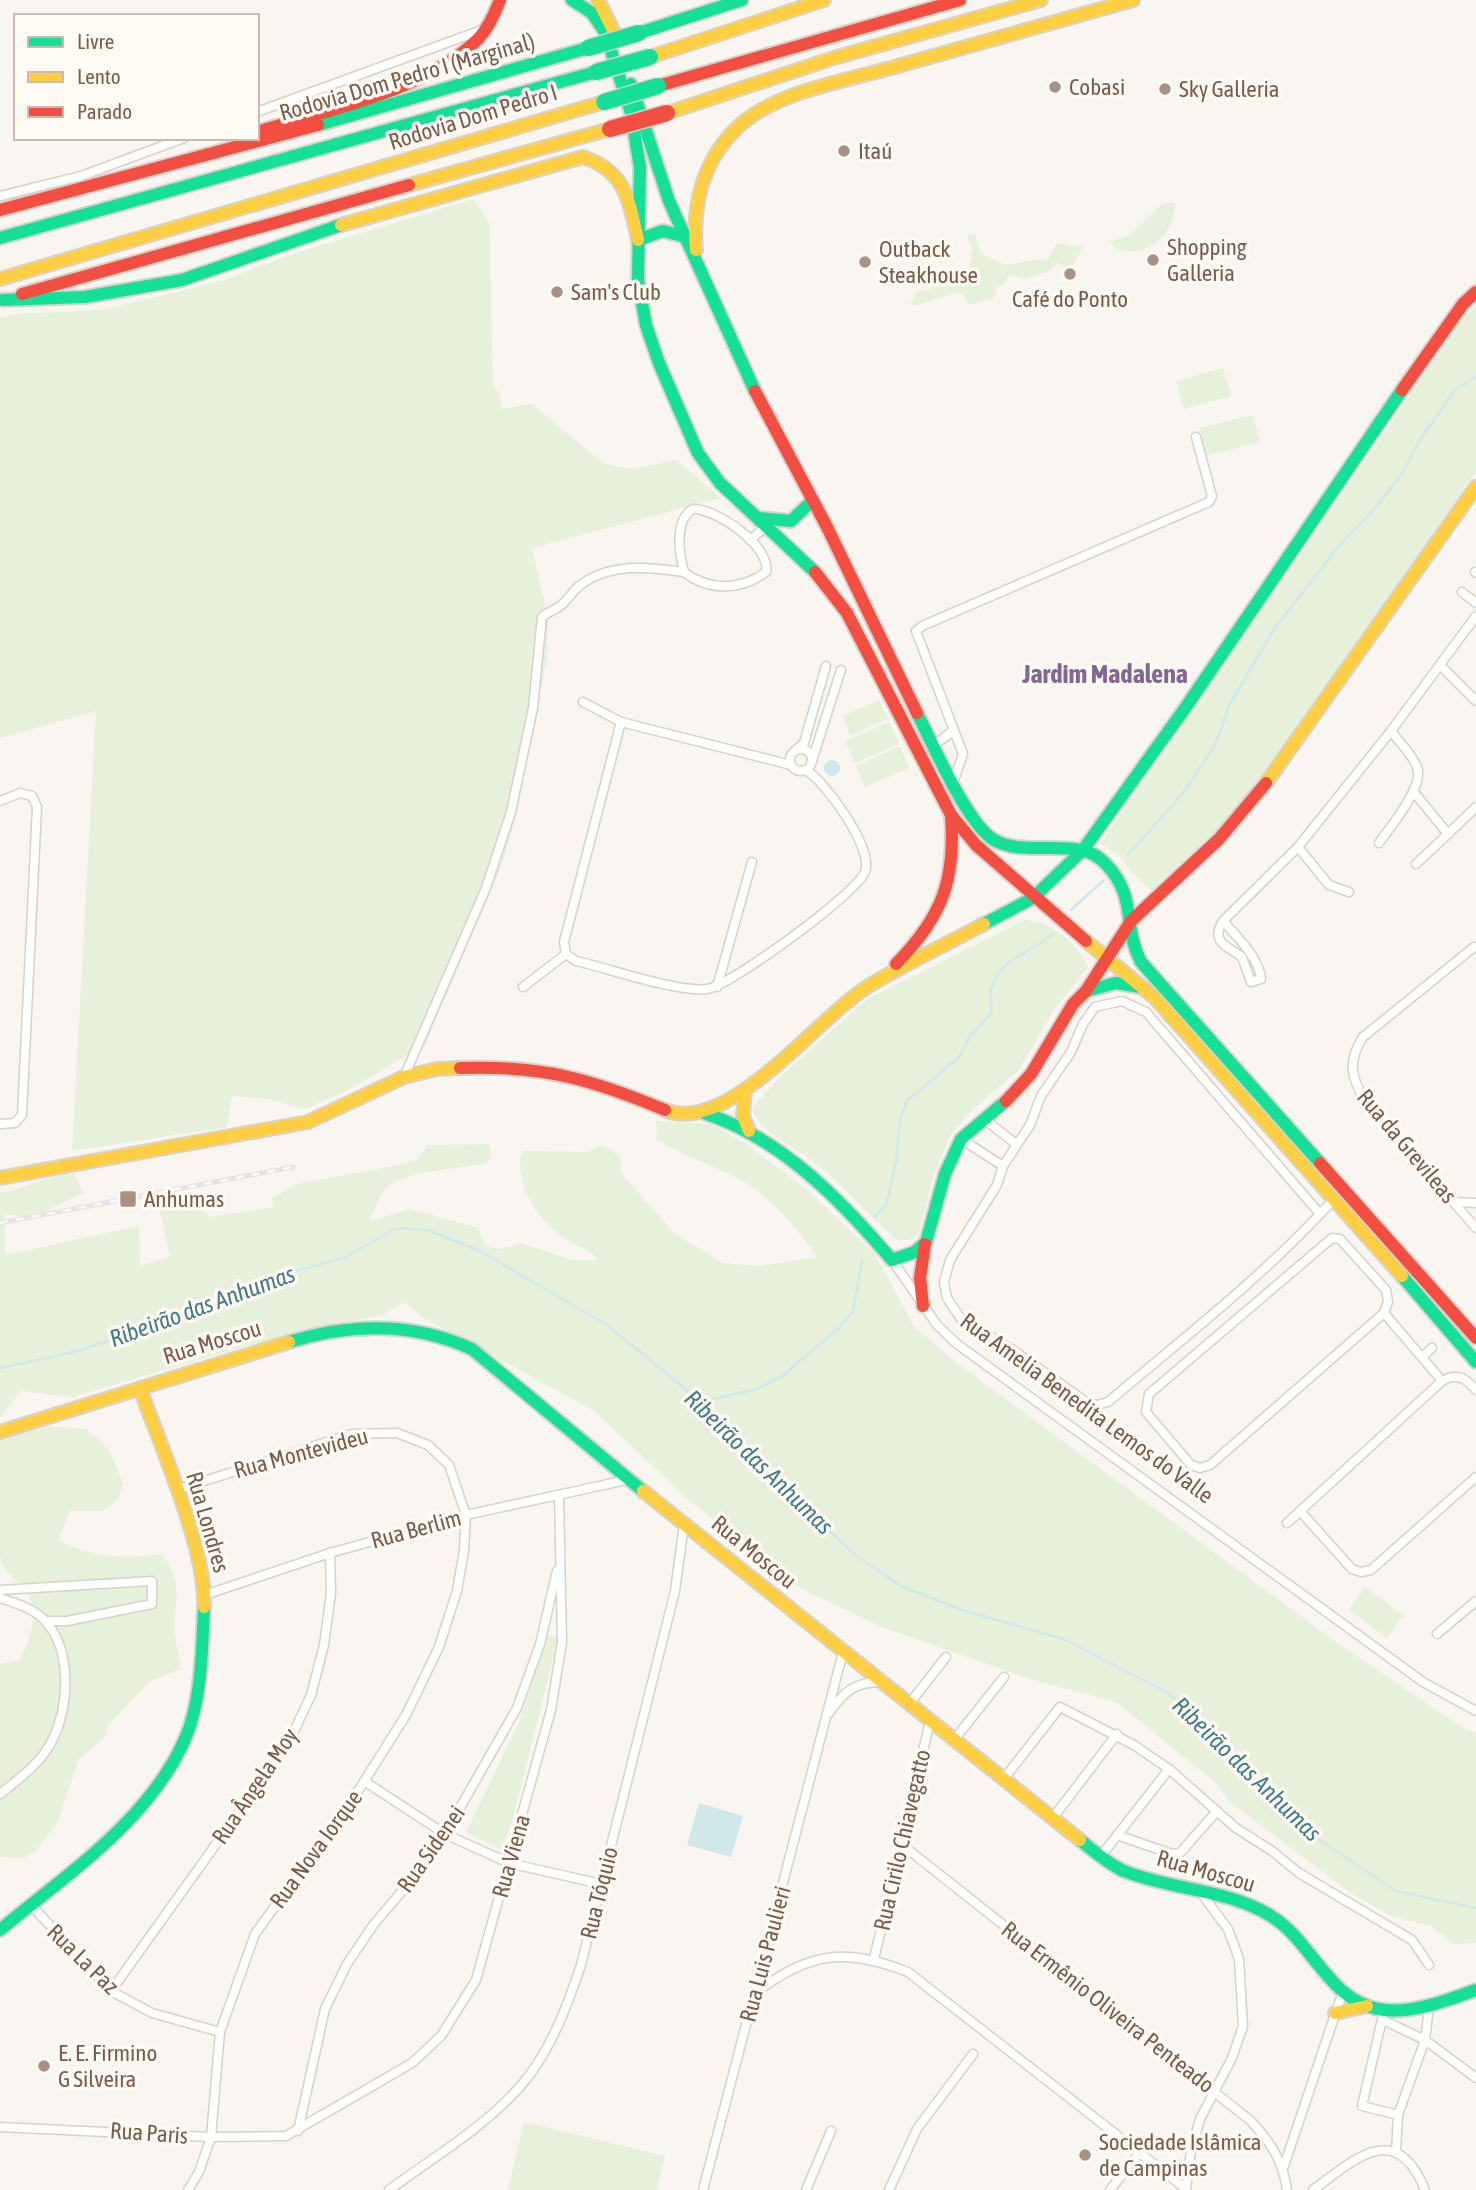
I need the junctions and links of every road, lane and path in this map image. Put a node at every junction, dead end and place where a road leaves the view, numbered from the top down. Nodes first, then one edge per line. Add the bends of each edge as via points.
1 (500, 0) edge
2 (572, 0) edge
3 (598, 0) edge
4 (732, 0) edge
5 (742, 0) edge
6 (824, 0) edge
7 (960, 0) edge
8 (1041, 0) edge
9 (1133, 0) edge
10 (715, 8) junction
11 (488, 26) junction
12 (259, 111) edge
13 (259, 131) edge
14 (179, 140) edge
15 (231, 140) edge
16 (126, 178) junction
17 (0, 196) edge
18 (0, 210) edge
19 (687, 237) junction
20 (0, 239) edge
21 (638, 240) junction
22 (700, 268) junction
23 (0, 279) edge
24 (1476, 292) edge
25 (1, 301) edge
26 (1196, 437) dead end
27 (1476, 487) edge
28 (813, 500) junction
29 (764, 521) junction
30 (750, 540) junction
31 (684, 572) junction
32 (1462, 592) dead end
33 (1476, 603) edge
34 (1476, 616) edge
35 (1440, 665) junction
36 (826, 666) dead end
37 (841, 670) dead end
38 (1476, 701) edge
39 (583, 702) dead end
40 (621, 722) junction
41 (953, 731) junction
42 (1391, 731) junction
43 (933, 746) junction
44 (796, 750) junction
45 (791, 765) junction
46 (808, 767) junction
47 (953, 783) junction
48 (1413, 791) junction
49 (0, 801) edge
50 (1476, 807) edge
51 (951, 815) junction
52 (1448, 834) junction
53 (1379, 843) dead end
54 (1298, 847) junction
55 (1083, 850) junction
56 (752, 862) dead end
57 (1416, 864) dead end
58 (1349, 892) dead end
59 (1033, 898) junction
60 (1132, 921) junction
61 (1223, 921) junction
62 (1474, 947) dead end
63 (566, 954) junction
64 (1107, 957) junction
65 (884, 975) junction
66 (523, 987) dead end
67 (717, 987) junction
68 (1143, 988) junction
69 (1086, 991) junction
70 (404, 1077) junction
71 (745, 1090) junction
72 (702, 1112) junction
73 (983, 1118) junction
74 (0, 1124) edge
75 (750, 1131) junction
76 (961, 1139) junction
77 (1016, 1144) junction
78 (1003, 1166) junction
79 (0, 1178) edge
80 (1335, 1198) junction
81 (1454, 1202) junction
82 (1476, 1203) edge
83 (1320, 1214) junction
84 (1476, 1228) edge
85 (926, 1242) junction
86 (892, 1260) junction
87 (923, 1306) junction
88 (1384, 1313) junction
89 (1476, 1338) edge
90 (1432, 1348) dead end
91 (1422, 1357) junction
92 (1476, 1362) edge
93 (1442, 1381) junction
94 (140, 1388) junction
95 (1476, 1390) edge
96 (0, 1432) edge
97 (1476, 1477) edge
98 (631, 1479) junction
99 (176, 1490) junction
100 (559, 1495) junction
101 (1300, 1511) junction
102 (466, 1515) junction
103 (1287, 1523) dead end
104 (684, 1525) junction
105 (330, 1553) junction
106 (559, 1562) junction
107 (0, 1590) edge
108 (205, 1595) junction
109 (0, 1598) edge
110 (1476, 1601) edge
111 (549, 1605) junction
112 (563, 1606) junction
113 (46, 1621) junction
114 (544, 1627) junction
115 (562, 1629) junction
116 (1437, 1634) dead end
117 (843, 1652) junction
118 (946, 1657) dead end
119 (1004, 1677) dead end
120 (882, 1682) junction
121 (910, 1703) junction
122 (1476, 1711) edge
123 (826, 1718) junction
124 (930, 1721) junction
125 (1116, 1734) junction
126 (954, 1740) junction
127 (1168, 1769) junction
128 (1003, 1780) junction
129 (364, 1781) junction
130 (0, 1794) edge
131 (1217, 1811) junction
132 (1052, 1819) junction
133 (445, 1834) junction
134 (1117, 1835) junction
135 (901, 1844) junction
136 (1101, 1856) junction
137 (509, 1863) junction
138 (601, 1885) junction
139 (1201, 1893) junction
140 (31, 1905) junction
141 (0, 1930) edge
142 (874, 1959) junction
143 (1429, 1965) dead end
144 (1476, 1990) edge
145 (111, 1991) junction
146 (1343, 1991) junction
147 (754, 1994) junction
148 (1367, 2006) junction
149 (1429, 2007) junction
150 (1335, 2013) junction
151 (220, 2032) junction
152 (1424, 2040) junction
153 (973, 2054) dead end
154 (1476, 2078) edge
155 (1213, 2090) junction
156 (1398, 2115) junction
157 (0, 2127) edge
158 (298, 2131) junction
159 (831, 2131) dead end
160 (211, 2137) junction
161 (1140, 2152) junction
162 (1395, 2152) junction
163 (1284, 2166) junction
164 (1186, 2189) edge
165 (188, 2190) edge
166 (389, 2190) edge
167 (705, 2190) edge
168 (806, 2190) edge
169 (889, 2190) edge
170 (1110, 2190) edge
171 (1287, 2190) edge
172 (1313, 2190) edge
173 (1425, 2190) edge

1 - 11 main road
2 - 21 main road via 592,13 606,32 631,113 640,167
3 - 19 main road via 615,36 662,182
4 - 10 main road
5 - 10 main road, Rodovia Dom Pedro I (Marginal)
6 - 20 main road, Rodovia Dom Pedro I, bridge via 650,57
7 - 23 main road, Rodovia Dom Pedro I, bridge
8 - 25 main road, Rodovia Dom Pedro I, bridge via 838,57 610,130
9 - 22 main road via 777,102 738,126 722,143 702,180 694,223
10 - 16 main road, Rodovia Dom Pedro I (Marginal), bridge
11 - 12 street
11 - 13 main road via 461,53 429,72
14 - 17 street via 81,176
15 - 16 main road
16 - 18 main road, Rodovia Dom Pedro I (Marginal)
19 - 21 main road via 663,230
19 - 22 main road
21 - 25 main road via 625,186 612,169 583,157 356,220 182,280 85,297
21 - 29 main road via 638,280 646,325 676,405 698,453 720,483
22 - 28 main road via 782,447
24 - 55 main road via 1433,345
26 - 41 street via 1212,496 1209,502 916,631
27 - 60 main road via 1259,795
28 - 29 main road via 789,524
28 - 43 main road
29 - 30 street
29 - 51 main road via 819,576 848,613
30 - 31 street via 766,562 766,572 760,576 720,588
30 - 31 street via 710,512 693,509 682,523
31 - 70 street via 655,566 604,575 581,585 542,617 533,708 510,812 486,888
32 - 33 street
34 - 35 street
35 - 38 street
35 - 42 street
36 - 44 street via 804,743
37 - 46 street
39 - 40 street
40 - 45 street
40 - 63 street via 564,942
41 - 43 street
41 - 47 street via 963,754
42 - 48 street via 1417,766 1419,777
42 - 54 street
43 - 47 main road
44 - 45 street
44 - 46 street via 808,751
45 - 46 street via 798,770
46 - 67 street via 860,840 867,861 865,873 849,893
47 - 55 main road via 984,832 996,841 1026,849 1061,846
48 - 52 street
48 - 53 street
49 - 74 street via 20,793 32,796 37,807 22,1115 15,1123
50 - 52 street
51 - 59 main road
51 - 65 main road via 954,857 939,912 918,944
52 - 57 street
54 - 58 street via 1329,885
54 - 61 street
55 - 59 main road
55 - 60 main road via 1115,873 1125,888
56 - 67 street
59 - 64 main road
59 - 65 main road
60 - 64 main road
60 - 89 main road via 1134,948 1156,981
61 - 61 street via 1254,958 1261,979 1256,982 1247,975 1242,957 1221,945 1217,937
62 - 81 street, Rua da Grevileas via 1363,1037 1351,1069 1366,1102
63 - 66 street
63 - 67 street via 576,961 693,989
64 - 68 main road
64 - 69 main road
65 - 71 main road
68 - 69 main road via 1116,983
68 - 80 main road
69 - 73 main road via 1073,1004 1031,1074 1007,1101
70 - 72 main road via 437,1069 510,1066 601,1083 671,1112
70 - 79 main road via 308,1122
71 - 72 main road
71 - 75 main road via 743,1116
72 - 75 main road, Rua Amelia Benedita Lemos do Valle via 726,1117
73 - 76 main road
73 - 77 street
75 - 86 main road, Rua Amelia Benedita Lemos do Valle via 833,1198
76 - 78 street
76 - 85 main road via 945,1174
77 - 78 street
77 - 83 street via 1089,1016 1096,1007 1122,1001 1146,1012
78 - 83 street via 998,1185 947,1268 947,1298 961,1319 1097,1405 1108,1402 1180,1341
80 - 83 street
80 - 92 main road
81 - 82 street
81 - 84 street, Rua da Grevileas
85 - 86 main road via 915,1252
85 - 87 main road via 920,1278
86 - 87 street, Rua Amelia Benedita Lemos do Valle
87 - 122 street, Rua Amelia Benedita Lemos do Valle via 957,1344 1423,1682
88 - 88 street via 1210,1465 1191,1465 1146,1412 1149,1394 1332,1238 1340,1239 1386,1290
88 - 91 street
90 - 91 street
91 - 93 street
93 - 95 street via 1459,1376
93 - 101 street
94 - 96 main road, Rua Moscou
94 - 98 main road, Rua Moscou via 303,1338 366,1327 420,1330 472,1349
94 - 99 main road, Rua Londres
97 - 101 street via 1371,1570 1361,1572 1352,1569
98 - 100 street, Rua Berlim
98 - 104 main road, Rua Moscou
99 - 102 street, Rua Montevideu via 352,1434 397,1433 428,1445 449,1465
99 - 108 main road, Rua Londres via 194,1542
100 - 102 street, Rua Berlim
100 - 106 street, Rua Viena
101 - 103 street
102 - 105 street, Rua Berlim
102 - 129 street, Rua Nova Iorque via 457,1591 439,1647 406,1715
104 - 117 main road, Rua Moscou
104 - 138 street, Rua Tóquio via 675,1591
105 - 108 street, Rua Berlim
105 - 145 street, Rua Ângela Moy via 331,1593 324,1645 310,1695 289,1742
106 - 111 street, Rua Sidenei
106 - 112 street, Rua Viena
107 - 113 street via 152,1581 152,1604
108 - 140 main road, Rua Londres via 201,1672 186,1738 156,1790 124,1826
109 - 113 street via 21,1604
110 - 116 street
111 - 112 street
111 - 114 street, Rua Sidenei
112 - 115 street, Rua Viena
113 - 130 street via 65,1673 63,1705 53,1740 34,1767
114 - 115 street
114 - 133 street, Rua Sidenei via 517,1708
115 - 137 street, Rua Viena via 551,1710
117 - 120 main road, Rua Moscou
117 - 123 street, Rua Luis Paulieri
118 - 121 street
119 - 126 street
120 - 121 main road, Rua Moscou
120 - 123 street, Rua Luis Paulieri via 854,1685 839,1697
121 - 124 main road, Rua Moscou
123 - 147 street, Rua Luis Paulieri
124 - 126 main road, Rua Moscou
124 - 135 street, Rua Cirilo Chiavegatto
125 - 127 street
125 - 128 street via 1060,1707
125 - 132 street
126 - 128 main road, Rua Moscou
127 - 131 street
127 - 134 street
128 - 132 main road, Rua Moscou
129 - 133 street
129 - 151 street, Rua Nova Iorque via 255,1934
131 - 134 street via 1180,1853
131 - 143 street via 1299,1873 1412,1940
132 - 136 main road, Rua Moscou
133 - 137 street
133 - 158 street, Rua Sidenei via 347,1964 325,2009
134 - 136 street
135 - 142 street, Rua Cirilo Chiavegatto
135 - 155 street, Rua Ermênio Oliveira Penteado
136 - 139 main road, Rua Moscou via 1122,1870
137 - 138 street
137 - 158 street, Rua Viena via 476,1980 441,2036 412,2063
138 - 166 street, Rua Tóquio via 566,2010 526,2079 474,2126
139 - 146 main road, Rua Moscou via 1259,1910 1283,1923
139 - 155 street via 1228,1929 1239,1959 1243,1992 1243,2026 1232,2058
140 - 141 main road, Rua Londres
140 - 145 street, Rua La Paz
142 - 147 street via 849,1955 819,1960 781,1974
142 - 161 street via 933,1988
144 - 149 main road, Rua Moscou
145 - 151 street, Rua La Paz via 152,2013
146 - 148 main road, Rua Moscou
146 - 150 street
147 - 167 street, Rua Luis Paulieri
148 - 149 main road, Rua Moscou
148 - 150 main road
149 - 152 street
150 - 163 street
151 - 160 street, Rua Nova Iorque
152 - 154 street
152 - 156 street
152 - 156 street via 1383,2017 1362,2106
153 - 169 street via 917,2129
155 - 163 street, Rua Ermênio Oliveira Penteado via 1251,2121
155 - 164 street via 1194,2140
156 - 162 street
157 - 160 street, Rua Paris
158 - 160 street, Rua Paris via 274,2137
159 - 168 street
160 - 165 street, Rua Nova Iorque
161 - 164 street
161 - 170 street
162 - 172 street via 1368,2151
162 - 173 street
163 - 171 street, Rua Ermênio Oliveira Penteado

